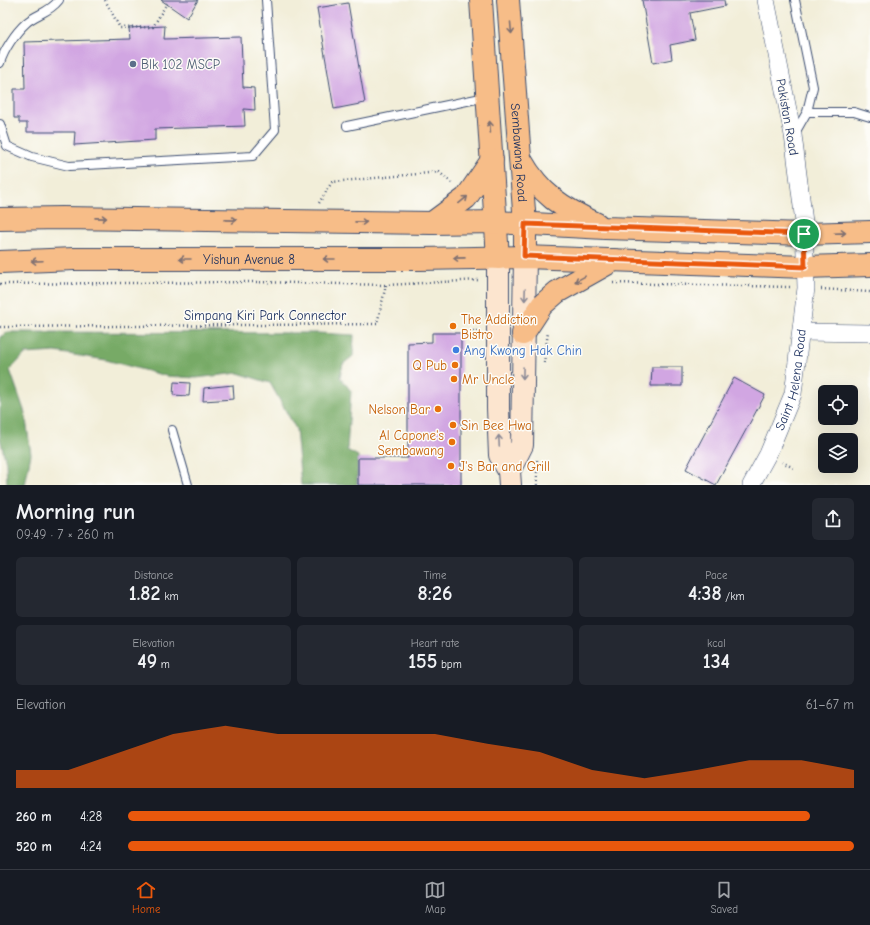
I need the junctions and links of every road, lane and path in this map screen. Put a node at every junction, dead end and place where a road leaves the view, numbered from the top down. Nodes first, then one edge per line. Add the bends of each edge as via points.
1 (59, 0) edge
2 (105, 0) edge
3 (266, 0) edge
4 (481, 0) edge
5 (508, 0) edge
6 (766, 0) edge
7 (796, 0) edge
8 (167, 3) dead end
9 (0, 63) edge
10 (488, 96) junction
11 (807, 112) junction
12 (870, 117) edge
13 (0, 124) edge
14 (347, 126) dead end
15 (793, 135) junction
16 (520, 159) junction
17 (492, 160) junction
18 (459, 189) dead end
19 (317, 206) dead end
20 (0, 219) edge
21 (496, 222) junction
22 (432, 224) junction
23 (525, 224) junction
24 (605, 228) junction
25 (870, 232) edge
26 (804, 234) junction
27 (524, 256) junction
28 (498, 258) junction
29 (614, 260) junction
30 (0, 262) edge
31 (870, 265) edge
32 (806, 277) junction
33 (498, 280) junction
34 (605, 283) dead end
35 (0, 284) edge
36 (386, 285) junction
37 (870, 292) edge
38 (0, 327) edge
39 (801, 332) junction
40 (870, 333) edge
41 (524, 334) junction
42 (172, 430) dead end
43 (782, 462) dead end
44 (796, 469) dead end
45 (509, 478) edge
46 (188, 485) edge
47 (751, 485) edge

1 - 9 lane via 47,12 26,23 2,56
2 - 8 path via 120,28 153,27
3 - 13 lane via 275,130 253,156 70,166 32,157 7,146
4 - 10 main road, Sembawang Road
5 -> 16 main road, Sembawang Road
6 - 15 street, Pakistan Road
7 - 11 lane via 813,87
10 - 14 lane
17 -> 10 main road, Sembawang Road
11 - 12 lane via 854,112
11 - 15 lane
15 - 26 street, Pakistan Road
16 - 23 main road, Sembawang Road
16 - 24 main road via 544,193 579,216
17 - 21 main road, Sembawang Road
22 -> 17 main road via 466,198
18 - 19 path via 439,172 332,182
20 -> 22 main road
21 - 22 main road
21 - 23 main road
21 - 28 main road, Sembawang Road
23 - 24 main road
23 - 27 main road, Sembawang Road
24 - 26 main road
26 -> 25 main road
26 - 32 street, Pakistan Road
27 - 28 main road, Yishun Avenue 8
27 - 29 main road, Yishun Avenue 8
27 -> 41 street, Sembawang Road
28 -> 30 main road, Yishun Avenue 8 via 74,259
28 - 33 street, Sembawang Road
29 - 32 main road, Yishun Avenue 8
29 -> 41 main road via 557,292 542,305
31 - 32 main road, Yishun Avenue 8
32 - 34 path
32 - 37 path
32 - 39 street, Saint Helena Road
33 - 36 path
45 -> 33 street, Sembawang Road via 500,455
35 - 36 path via 254,282
36 - 38 path, Simpang Kiri Park Connector via 377,324
39 - 40 street
39 - 47 street, Saint Helena Road via 793,394 768,454
41 -> 45 street, Sembawang Road via 522,445
42 - 46 lane
43 - 44 path

